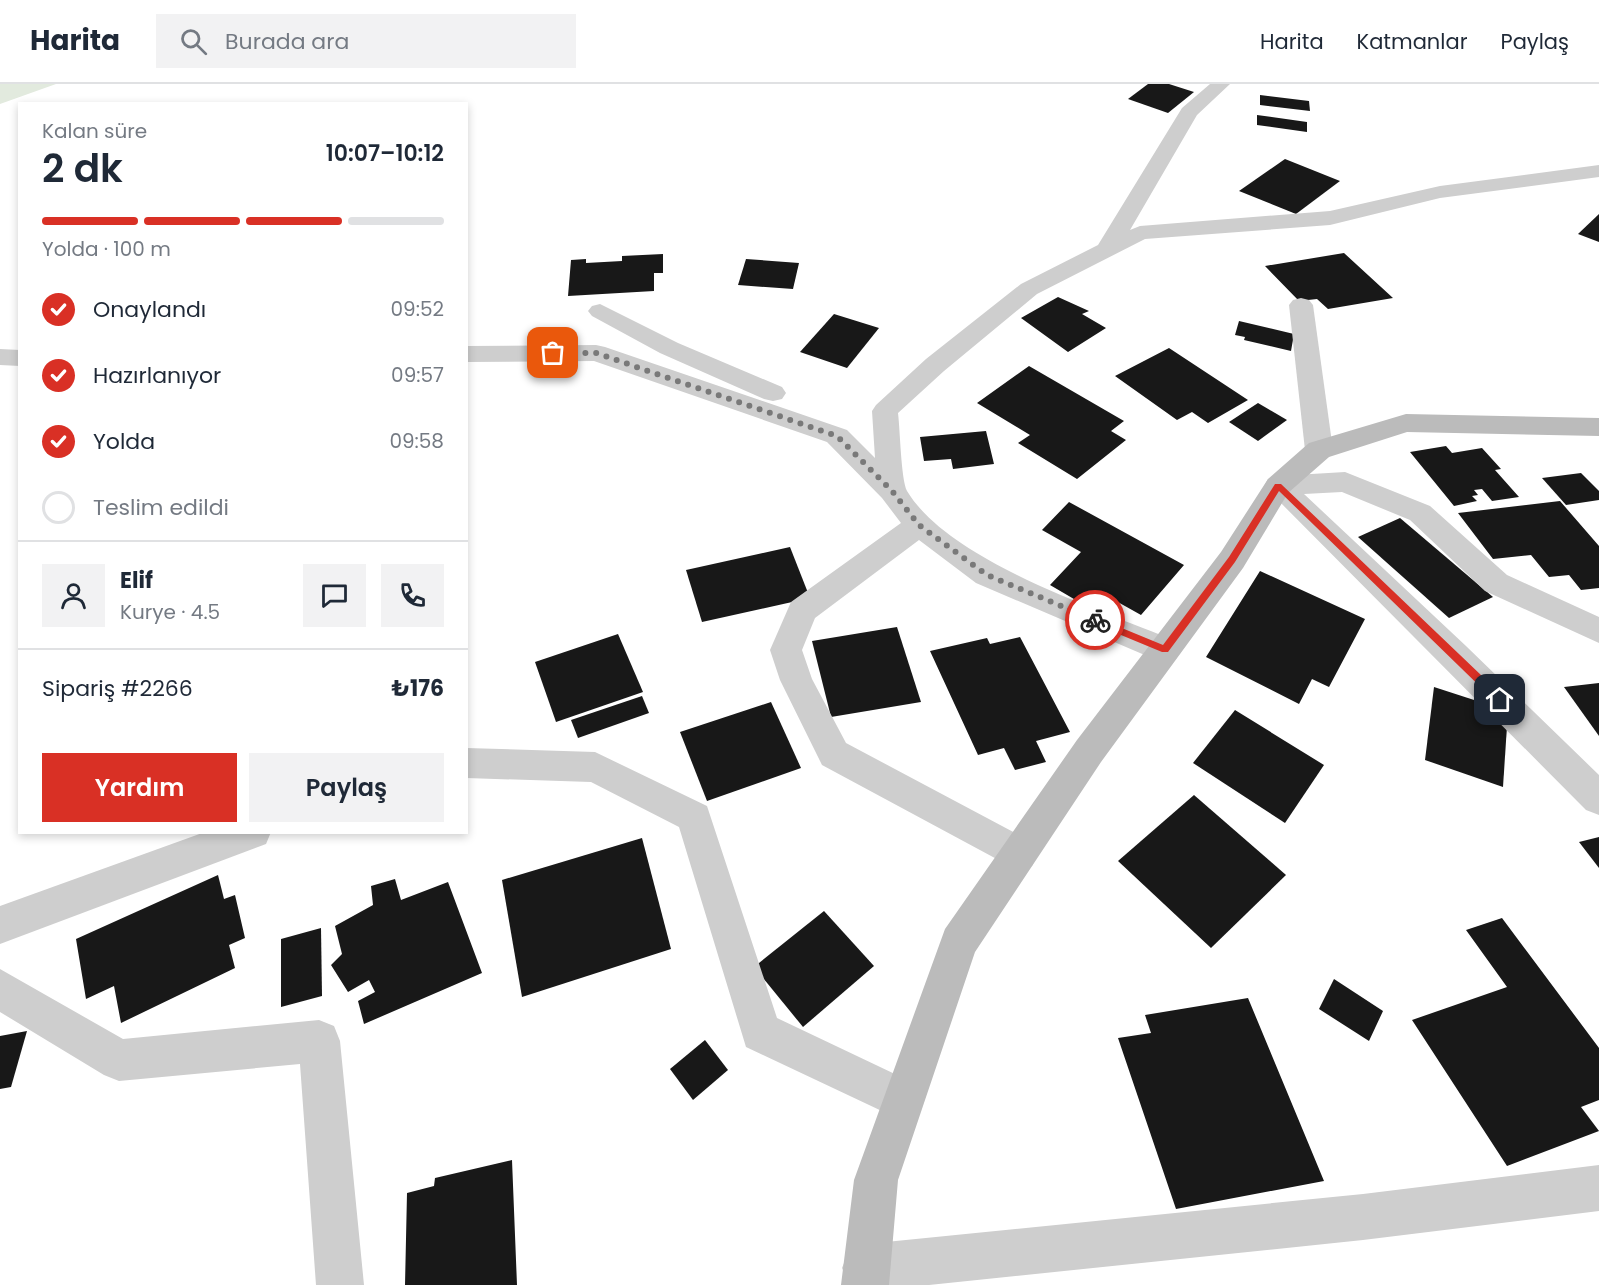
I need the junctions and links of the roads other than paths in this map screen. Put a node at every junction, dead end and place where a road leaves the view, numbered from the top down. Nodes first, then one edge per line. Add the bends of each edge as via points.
1 (1221, 84) edge
2 (1599, 171) edge
3 (1107, 249) junction
4 (1301, 305) dead end
5 (600, 311) dead end
6 (468, 354) edge
7 (0, 357) edge
8 (18, 358) edge
9 (1599, 427) edge
10 (837, 436) junction
11 (1319, 450) junction
12 (1278, 486) junction
13 (892, 491) junction
14 (919, 525) junction
15 (1599, 631) edge
16 (1165, 650) junction
17 (468, 763) edge
18 (1599, 799) edge
19 (248, 834) edge
20 (1019, 854) junction
21 (0, 925) edge
22 (0, 989) edge
23 (903, 1100) junction
24 (1599, 1188) edge
25 (866, 1276) edge
26 (340, 1285) edge

1 - 3 street via 1189,112
2 - 3 street via 1440,192 1330,218 1140,233
3 - 13 street via 1029,289 885,411
4 - 11 street
5 - 10 street via 669,348 790,401
6 - 10 street via 596,353
7 - 8 street
9 - 11 main road via 1406,423
10 - 13 street
11 - 12 main road
12 - 15 street via 1345,482 1420,513 1496,583
12 - 16 main road via 1232,560
12 - 18 street
13 - 14 street
14 - 16 street via 987,575
14 - 20 street via 802,611 786,650 796,680 834,754
16 - 20 main road
17 - 23 street via 594,767 693,817 761,1032
19 - 21 street
20 - 23 main road via 959,942
22 - 26 street via 118,1060 319,1041
23 - 25 main road via 876,1180
24 - 25 street

